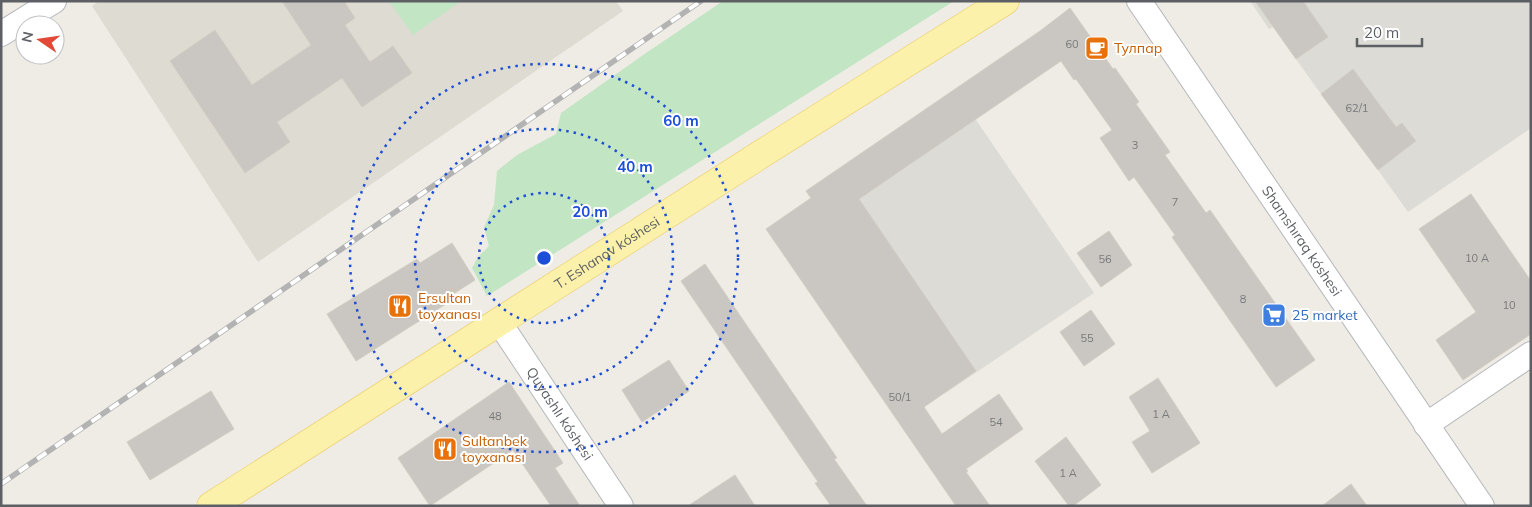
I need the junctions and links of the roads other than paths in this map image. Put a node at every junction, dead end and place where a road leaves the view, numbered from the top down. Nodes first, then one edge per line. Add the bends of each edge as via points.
1 (54, 1) edge
2 (1005, 1) edge
3 (1139, 1) edge
4 (1, 34) edge
5 (499, 322) junction
6 (1531, 354) edge
7 (1426, 425) junction
8 (211, 506) edge
9 (621, 506) edge
10 (1482, 506) edge

1 - 4 street
2 - 5 main road, T. Eshanov kóshesi
3 - 7 street, Shamshıraq kóshesi
5 - 8 main road, T. Eshanov kóshesi
5 - 9 street, Quyashlı kóshesi
6 - 7 street
7 - 10 street, Shamshıraq kóshesi

